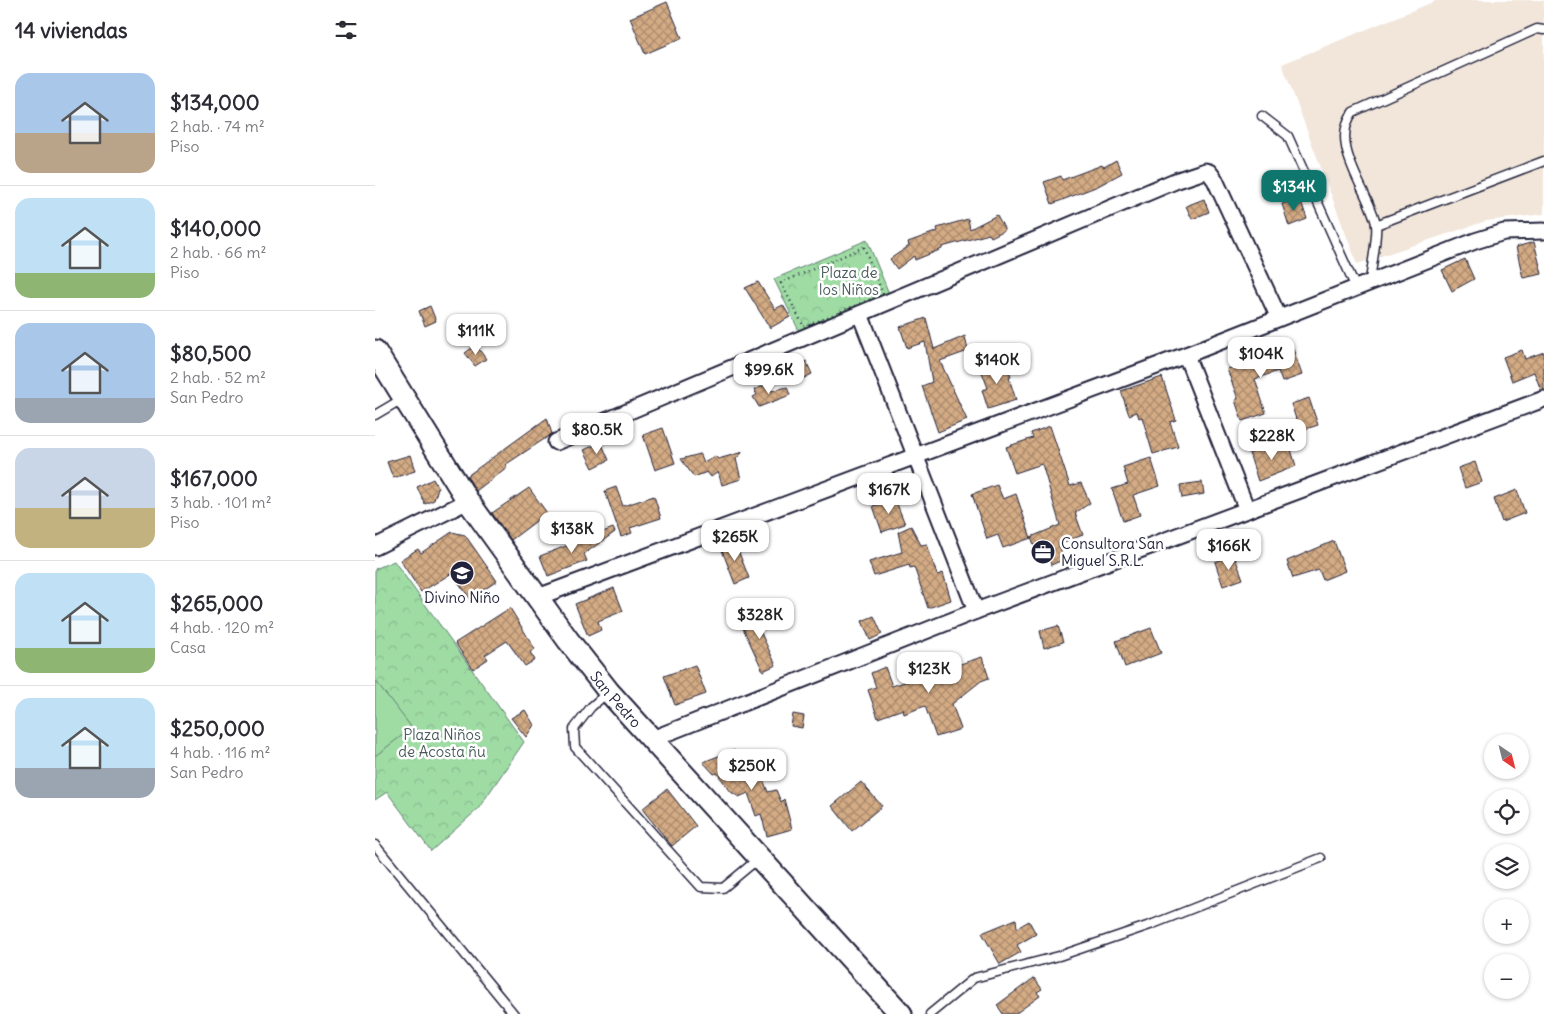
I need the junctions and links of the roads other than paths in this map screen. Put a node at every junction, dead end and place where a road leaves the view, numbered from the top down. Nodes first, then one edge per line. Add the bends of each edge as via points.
1 (1544, 30) edge
2 (1262, 116) dead end
3 (1544, 161) edge
4 (1376, 225) junction
5 (1544, 231) edge
6 (1370, 282) junction
7 (1356, 288) junction
8 (860, 314) junction
9 (1279, 318) junction
10 (376, 354) edge
11 (1186, 356) junction
12 (404, 398) junction
13 (1544, 399) edge
14 (375, 415) edge
15 (556, 442) dead end
16 (916, 456) junction
17 (468, 501) junction
18 (1247, 510) junction
19 (375, 547) edge
20 (538, 596) junction
21 (976, 610) junction
22 (609, 692) junction
23 (653, 739) junction
24 (375, 845) edge
25 (760, 857) junction
26 (1321, 858) dead end
27 (514, 1014) edge
28 (901, 1014) edge
29 (930, 1014) edge

1 - 4 lane via 1537,29 1353,112 1346,121 1345,135 1352,167
2 - 7 lane via 1289,136
3 - 4 lane
4 - 6 lane
5 - 6 street via 1505,232 1490,236
6 - 7 street
7 - 9 street
8 - 9 street via 1205,171 1215,180
8 - 15 street
8 - 16 street
9 - 11 street
10 - 12 main road, San Pedro
11 - 16 street
11 - 18 street
12 - 14 lane
12 - 17 main road, San Pedro
13 - 18 street
16 - 20 street
16 - 21 street
17 - 19 street
17 - 20 main road, San Pedro
18 - 21 street
20 - 22 main road, San Pedro
21 - 23 street
22 - 23 main road, San Pedro
22 - 25 lane via 591,707 574,729 575,747 701,888 723,888
23 - 25 main road, San Pedro
24 - 27 lane
25 - 28 main road, San Pedro
26 - 29 lane via 1153,924 1059,956 974,978

